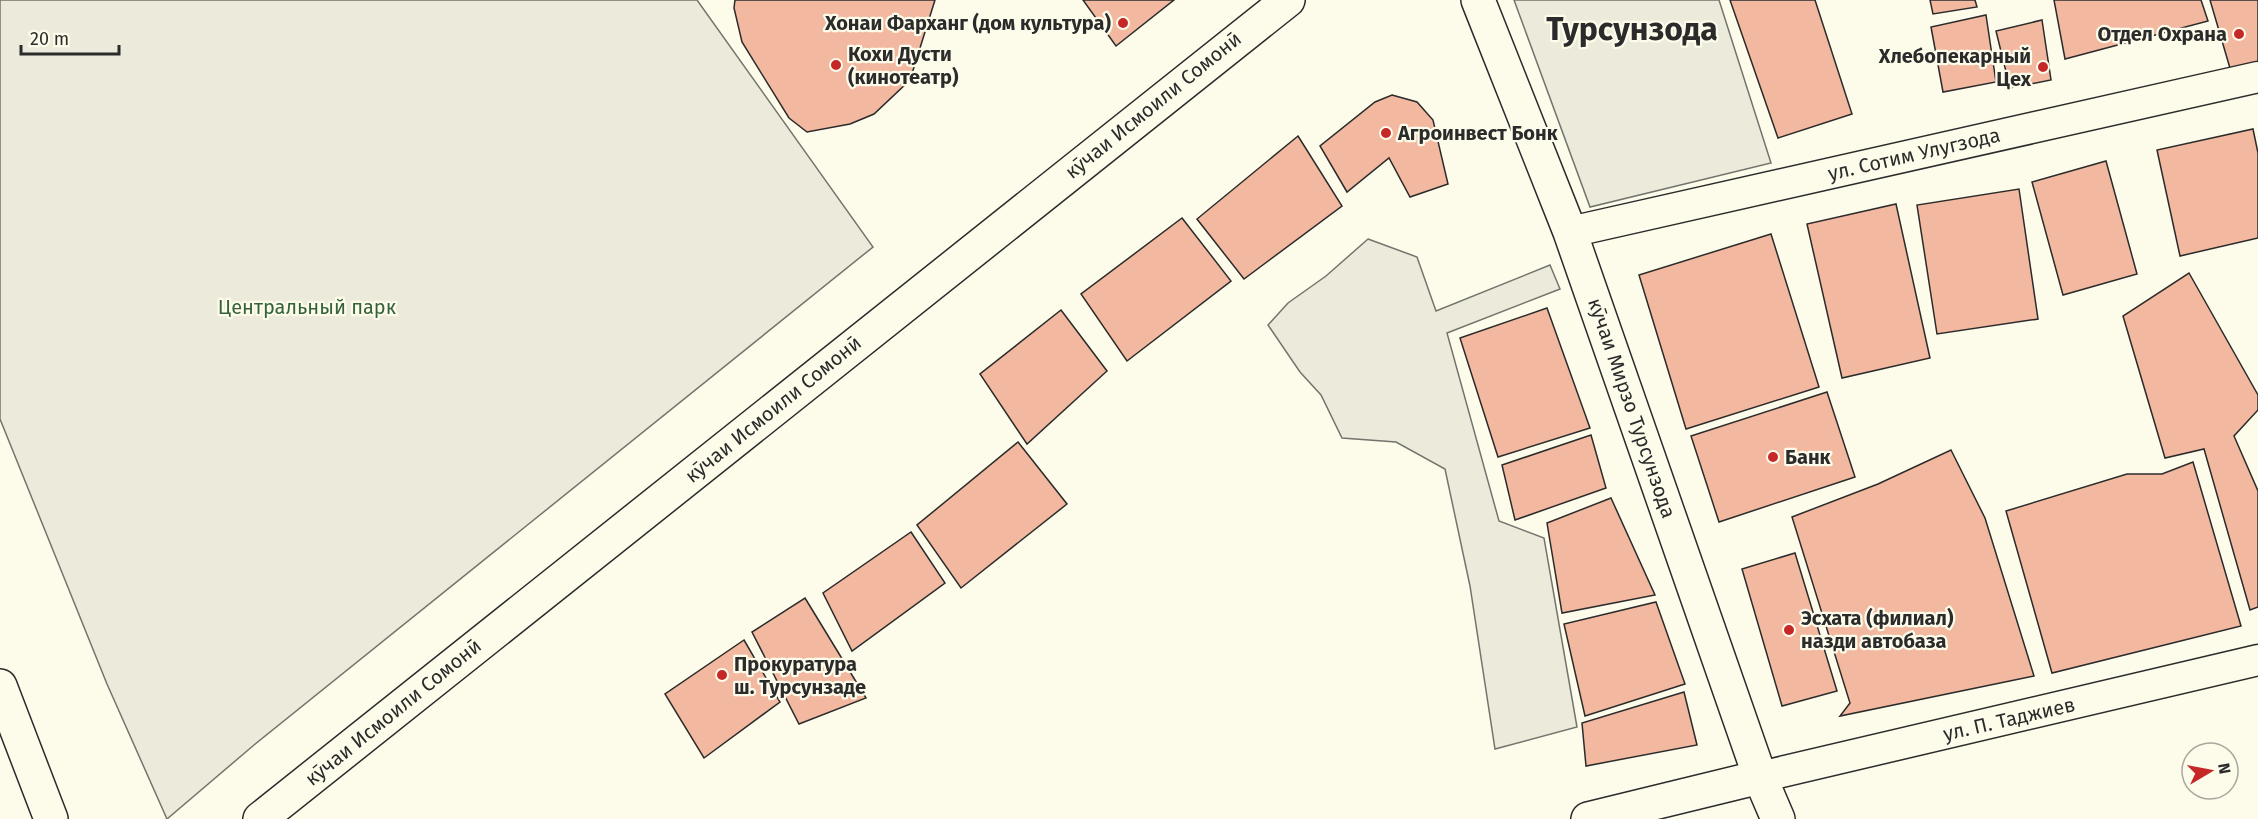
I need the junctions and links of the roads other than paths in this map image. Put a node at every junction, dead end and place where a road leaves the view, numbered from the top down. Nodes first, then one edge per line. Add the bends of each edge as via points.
1 (1288, 0) edge
2 (1478, 0) edge
3 (2258, 77) edge
4 (1570, 232) junction
5 (2258, 660) edge
6 (0, 686) edge
7 (1760, 777) junction
8 (51, 819) edge
9 (260, 819) edge
10 (1588, 819) edge
11 (1778, 819) edge

1 - 9 street, кӯчаи Исмоили Сомонӣ
2 - 4 street, кӯчаи Мирзо Турсунзода
3 - 4 street, ул. Сотим Улугзода
4 - 7 street, кӯчаи Мирзо Турсунзода
5 - 7 street, ул. П. Таджиев
6 - 8 street
7 - 10 street
7 - 11 street, кӯчаи Мирзо Турсунзода

